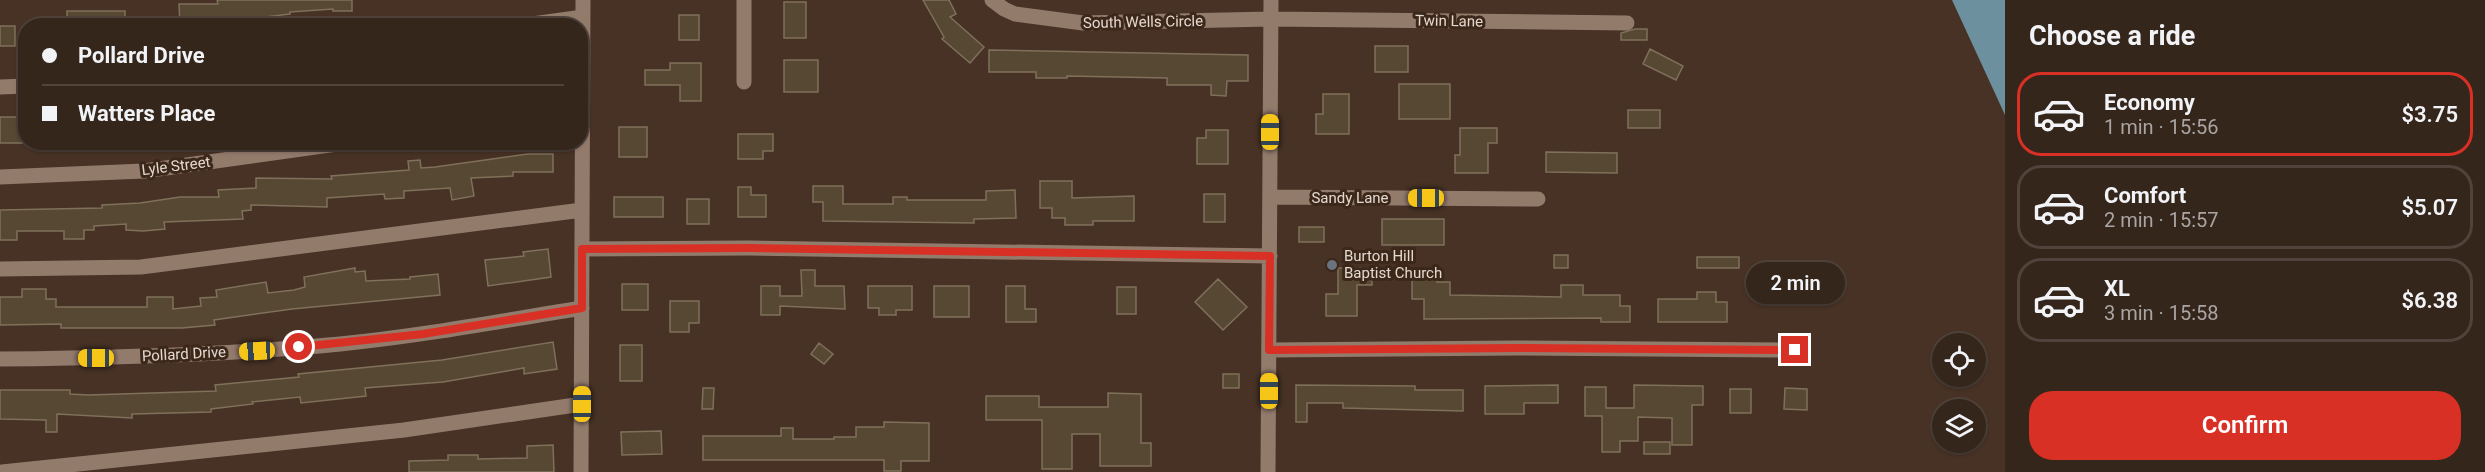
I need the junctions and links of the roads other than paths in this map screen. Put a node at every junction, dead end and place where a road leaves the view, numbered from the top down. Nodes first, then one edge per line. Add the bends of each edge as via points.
1 (583, 0) edge
2 (744, 0) edge
3 (992, 0) edge
4 (1271, 0) edge
5 (583, 17) joint
6 (576, 18) edge
7 (1271, 20) junction
8 (1627, 23) dead end
9 (744, 82) dead end
10 (18, 86) edge
11 (0, 87) edge
12 (294, 150) edge
13 (581, 150) edge
14 (0, 177) edge
15 (1270, 197) junction
16 (1538, 199) dead end
17 (582, 210) junction
18 (582, 249) junction
19 (1270, 256) junction
20 (0, 269) edge
21 (582, 308) junction
22 (1269, 350) junction
23 (1795, 350) dead end
24 (0, 359) edge
25 (582, 404) junction
26 (2, 472) edge
27 (581, 472) edge
28 (1268, 472) edge

1 - 5 street
2 - 9 street
3 - 7 street, South Wells Circle via 1015,14 1083,23
4 - 7 street
5 - 6 street
7 - 8 street, Twin Lane
7 - 15 street
10 - 11 street
12 - 14 street, Lyle Street via 144,171
13 - 17 street
15 - 16 street, Sandy Lane
15 - 19 street
17 - 18 street
17 - 20 street via 141,267
18 - 19 street
18 - 21 street
19 - 22 street
21 - 24 street, Pollard Drive via 342,344 119,357
21 - 25 street
22 - 23 street
22 - 28 street
25 - 26 street via 404,430
25 - 27 street

